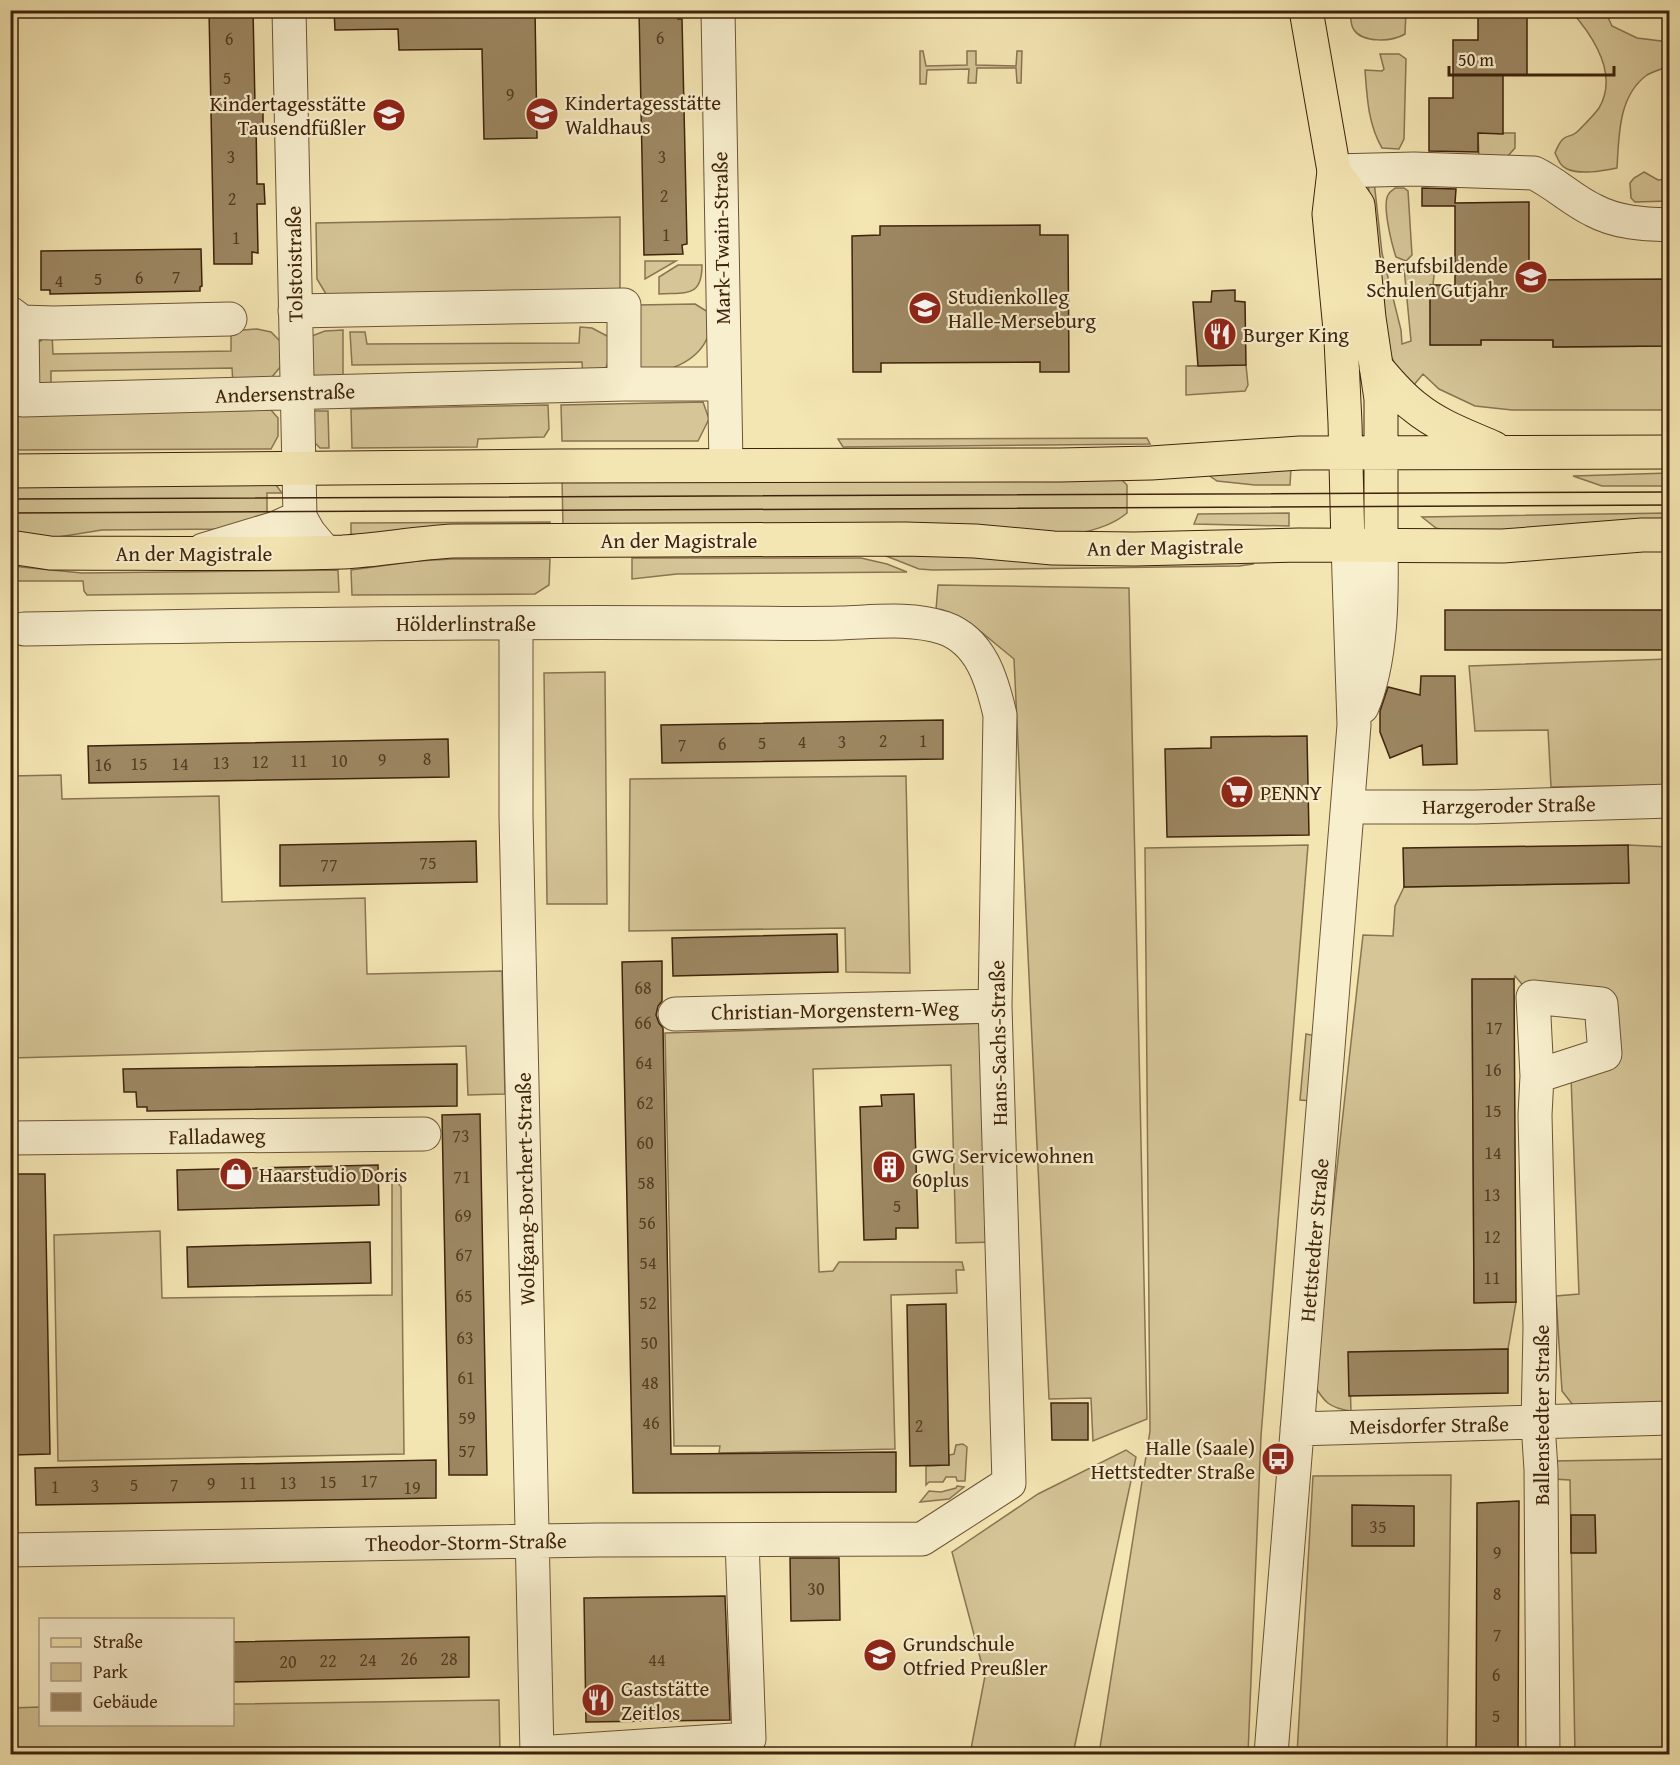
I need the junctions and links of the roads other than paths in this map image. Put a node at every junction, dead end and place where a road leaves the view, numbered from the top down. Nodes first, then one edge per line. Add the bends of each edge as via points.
1 (289, 10) edge
2 (718, 10) edge
3 (1306, 10) edge
4 (1334, 171) junction
5 (1670, 225) edge
6 (295, 311) junction
7 (16, 318) edge
8 (230, 319) dead end
9 (1376, 367) junction
10 (624, 384) junction
11 (724, 384) junction
12 (298, 392) junction
13 (1670, 452) edge
14 (1492, 453) junction
15 (1346, 454) junction
16 (1381, 454) junction
17 (726, 465) junction
18 (299, 468) junction
19 (10, 471) edge
20 (1380, 494) junction
21 (300, 517) junction
22 (1670, 535) edge
23 (1348, 545) junction
24 (1381, 545) junction
25 (10, 547) edge
26 (325, 552) junction
27 (194, 553) junction
28 (909, 622) joint
29 (516, 623) junction
30 (24, 629) dead end
31 (1354, 725) junction
32 (1670, 801) edge
33 (1349, 807) junction
34 (995, 1006) junction
35 (675, 1014) dead end
36 (1537, 1076) dead end
37 (424, 1134) dead end
38 (10, 1138) edge
39 (1670, 1418) edge
40 (1538, 1422) junction
41 (1298, 1429) junction
42 (922, 1539) joint
43 (742, 1540) junction
44 (532, 1541) junction
45 (10, 1550) edge
46 (537, 1754) edge
47 (1271, 1755) edge
48 (1543, 1755) edge

1 - 6 street, Tolstoistraße
2 - 11 street, Mark-Twain-Straße
3 - 4 main road
4 - 5 street via 1534,172 1594,211 1634,224
4 - 9 main road via 1359,205
4 - 15 main road via 1329,214 1341,340
6 - 10 street via 624,304
6 - 12 street, Tolstoistraße
7 - 8 street, Andersenstraße
7 - 12 street, Andersenstraße via 23,400
9 - 14 main road via 1424,414
9 - 16 main road via 1381,399
10 - 11 street, Andersenstraße
10 - 12 street, Andersenstraße
11 - 17 street, Mark-Twain-Straße
12 - 18 street, Tolstoistraße
13 - 14 main road
14 - 16 main road
14 - 20 main road via 1425,469
15 - 16 main road
15 - 17 main road via 1060,465
15 - 23 main road
16 - 20 main road
17 - 18 main road
18 - 19 main road
18 - 21 street, Tolstoistraße
20 - 23 main road via 1367,505
20 - 24 main road
21 - 26 street
21 - 27 street
22 - 24 main road, An der Magistrale via 1503,546
23 - 24 main road, An der Magistrale
23 - 26 main road, An der Magistrale via 1134,549 905,539 464,540
23 - 31 street, Hettstedter Straße
24 - 31 street, Hettstedter Straße via 1382,587 1373,677
25 - 27 main road, An der Magistrale via 50,553
26 - 27 main road, An der Magistrale
28 - 29 street, Hölderlinstraße
28 - 34 street, Hans-Sachs-Straße via 946,629 977,653 988,670 1000,715
29 - 30 street, Hölderlinstraße
29 - 44 street, Wolfgang-Borchert-Straße via 516,816
31 - 33 street, Hettstedter Straße
32 - 33 street, Harzgeroder Straße
33 - 41 street, Hettstedter Straße
34 - 35 street, Christian-Morgenstern-Weg
34 - 42 street, Hans-Sachs-Straße via 1009,1483
36 - 40 street, Ballenstedter Straße
37 - 38 street, Falladaweg
39 - 40 street, Meisdorfer Straße
40 - 41 street, Meisdorfer Straße
40 - 48 street, Ballenstedter Straße
41 - 47 street, Hettstedter Straße
42 - 43 street, Theodor-Storm-Straße
43 - 44 street, Theodor-Storm-Straße
43 - 46 street via 749,1739
44 - 45 street, Theodor-Storm-Straße
44 - 46 street, Wolfgang-Borchert-Straße

